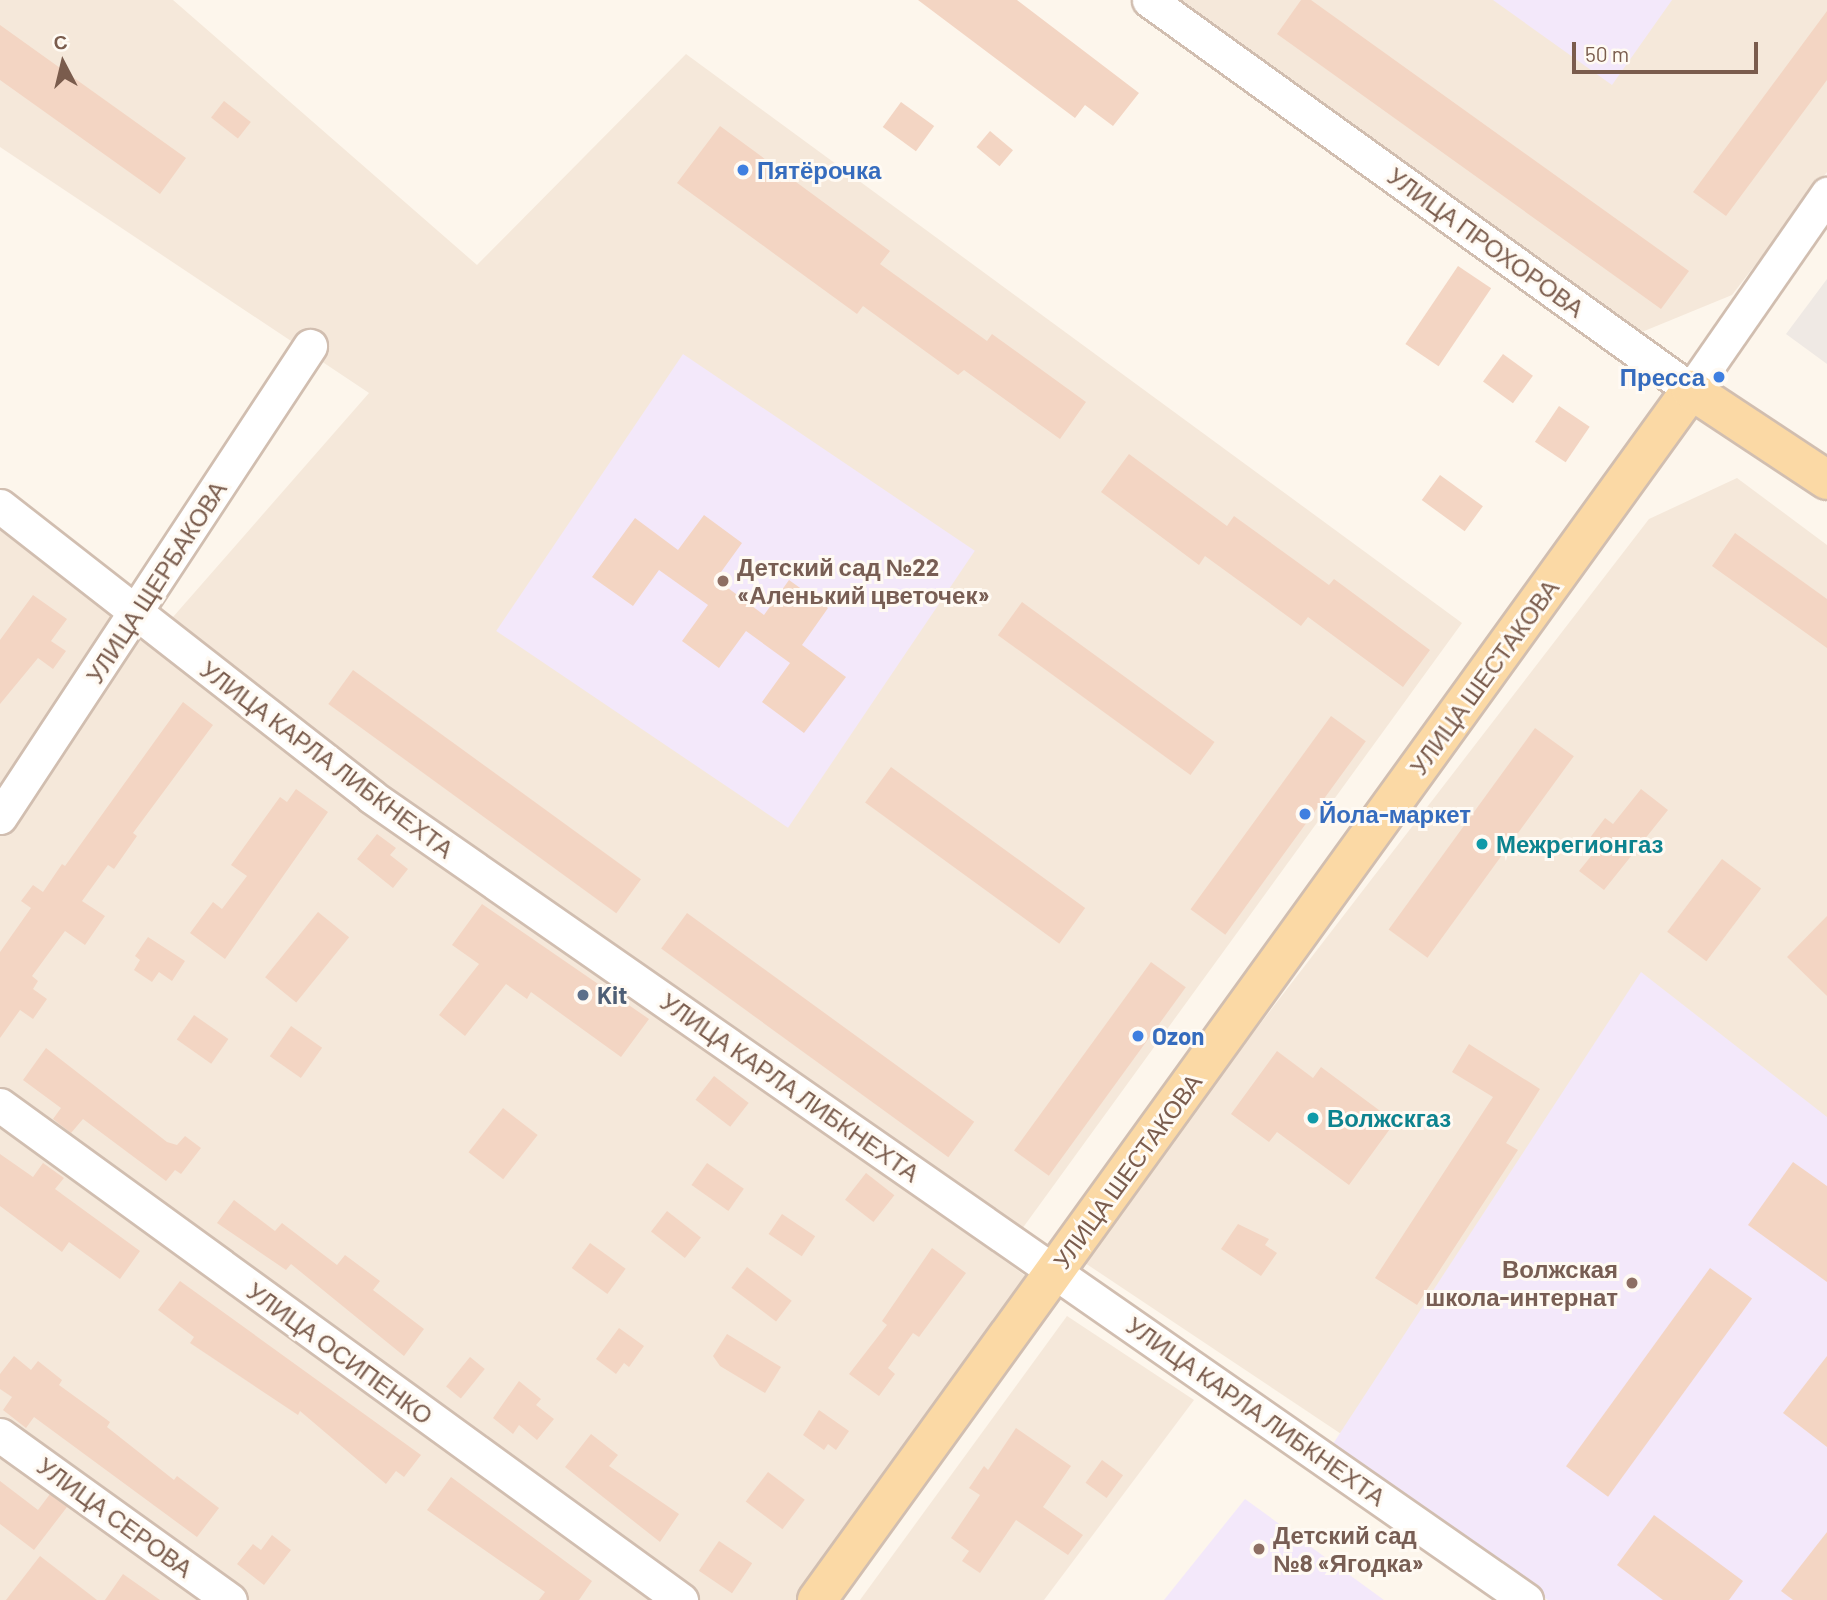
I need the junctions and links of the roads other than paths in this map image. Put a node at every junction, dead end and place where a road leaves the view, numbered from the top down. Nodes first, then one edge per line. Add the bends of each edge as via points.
1 (1149, 0) edge
2 (1827, 194) edge
3 (310, 346) dead end
4 (1691, 390) junction
5 (1827, 480) edge
6 (0, 506) edge
7 (136, 615) junction
8 (0, 817) edge
9 (0, 1105) edge
10 (1055, 1271) junction
11 (0, 1435) edge
12 (230, 1600) edge
13 (681, 1600) edge
14 (817, 1600) edge
15 (1526, 1600) edge

1 - 4 street, УЛИЦА ПРОХОРОВА
2 - 4 street, УЛИЦА ШЕСТАКОВА
3 - 7 street, УЛИЦА ЩЕРБАКОВА
4 - 5 main road, УЛИЦА ПРОХОРОВА
4 - 10 main road, УЛИЦА ШЕСТАКОВА
6 - 7 street, УЛИЦА КАРЛА ЛИБКНЕХТА
7 - 8 street, УЛИЦА ЩЕРБАКОВА
7 - 10 street, УЛИЦА КАРЛА ЛИБКНЕХТА via 372,797
9 - 13 street, УЛИЦА ОСИПЕНКО
10 - 14 main road, УЛИЦА ШЕСТАКОВА
10 - 15 street, УЛИЦА КАРЛА ЛИБКНЕХТА
11 - 12 street, УЛИЦА СЕРОВА

